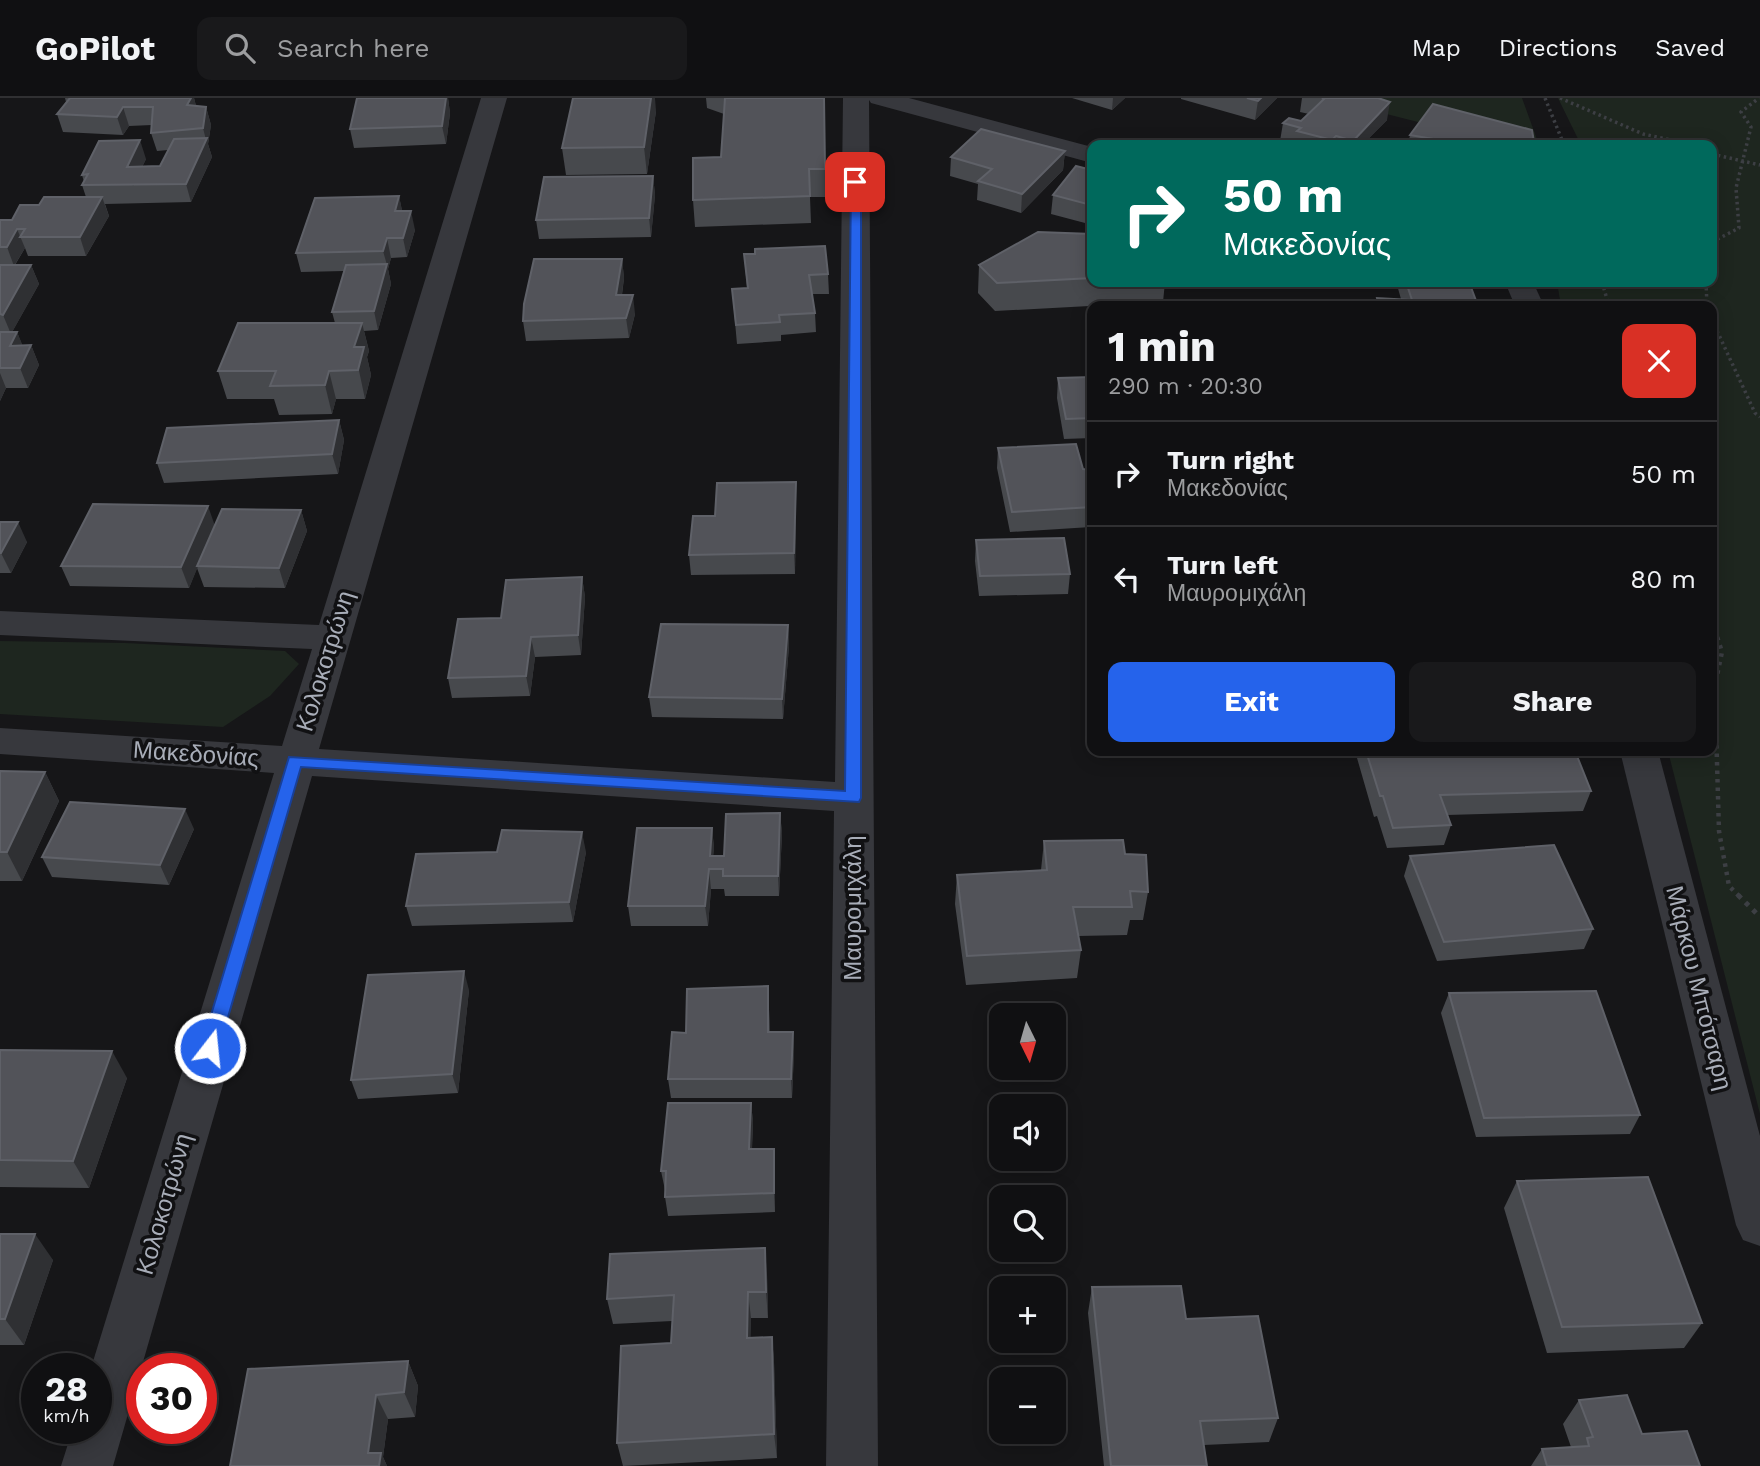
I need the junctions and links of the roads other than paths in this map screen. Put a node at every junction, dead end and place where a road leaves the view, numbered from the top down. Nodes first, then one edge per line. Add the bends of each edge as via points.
1 (494, 98) edge
2 (856, 98) edge
3 (880, 98) edge
4 (1087, 154) edge
5 (0, 623) edge
6 (332, 638) junction
7 (0, 741) edge
8 (1640, 756) edge
9 (295, 761) junction
10 (853, 798) junction
11 (1760, 1225) edge
12 (87, 1466) edge
13 (852, 1466) edge

1 - 6 street, Κολοκοτρώνη
2 - 10 street, Μαυρομιχάλη
3 - 4 street
5 - 6 street
6 - 9 street, Κολοκοτρώνη
7 - 9 street, Μακεδονίας
8 - 11 street, Μάρκου Μπότσαρη
9 - 10 street, Μακεδονίας
9 - 12 street, Κολοκοτρώνη
10 - 13 street, Μαυρομιχάλη

